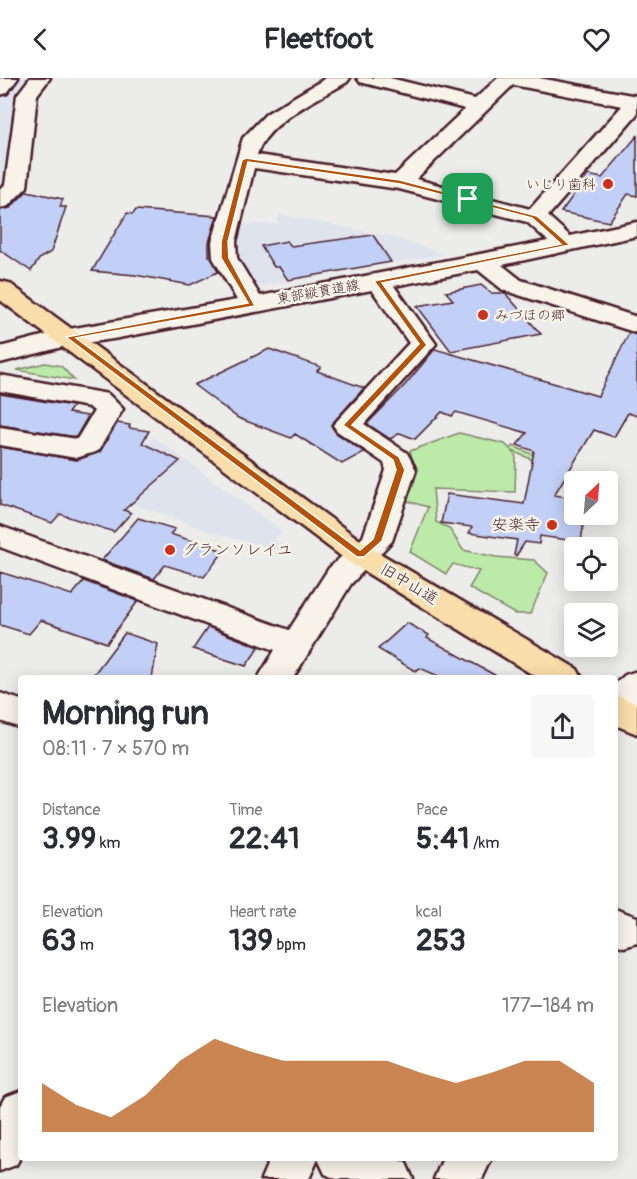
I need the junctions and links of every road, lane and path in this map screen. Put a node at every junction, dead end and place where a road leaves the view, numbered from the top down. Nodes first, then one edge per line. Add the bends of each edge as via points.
1 (40, 78) edge
2 (340, 78) edge
3 (367, 78) edge
4 (509, 78) edge
5 (637, 103) edge
6 (477, 106) junction
7 (627, 127) edge
8 (246, 160) junction
9 (400, 182) junction
10 (0, 201) edge
11 (535, 217) junction
12 (634, 232) edge
13 (566, 245) junction
14 (483, 262) junction
15 (378, 281) junction
16 (0, 288) edge
17 (252, 304) junction
18 (637, 326) edge
19 (69, 337) junction
20 (0, 355) edge
21 (0, 383) edge
22 (27, 388) junction
23 (0, 428) edge
24 (0, 436) edge
25 (0, 536) edge
26 (360, 555) junction
27 (296, 645) junction
28 (277, 675) edge
29 (560, 675) edge
30 (637, 684) edge
31 (618, 703) edge
32 (0, 706) edge
33 (618, 708) edge
34 (18, 714) edge
35 (637, 721) edge
36 (0, 1100) edge
37 (18, 1105) edge
38 (18, 1117) edge
39 (0, 1149) edge
40 (294, 1161) edge
41 (348, 1161) edge
42 (467, 1161) edge
43 (284, 1179) edge
44 (390, 1179) edge
45 (457, 1179) edge

1 - 10 street via 27,95 16,187
2 - 8 street via 273,118 250,142
3 - 6 street
4 - 5 street
4 - 6 street
5 - 7 street
6 - 9 street
7 - 11 street
8 - 9 street
8 - 17 street via 224,242 225,258
9 - 11 street
11 - 13 street
12 - 13 street, 東部縦貫道線
13 - 14 street, 東部縦貫道線
14 - 15 street, 東部縦貫道線
14 - 18 street via 512,285
15 - 17 street, 東部縦貫道線
15 - 26 street via 423,345 347,425 396,459 401,470 377,541
16 - 19 main road, 旧中山道
17 - 19 street, 東部縦貫道線
19 - 20 street, 東部縦貫道線
19 - 26 main road, 旧中山道
21 - 22 street
22 - 23 street
22 - 24 street via 98,400 109,409 88,445 76,449
25 - 27 street
26 - 27 street via 340,576
26 - 29 main road, 旧中山道
27 - 28 street
30 - 31 street
32 - 34 street
33 - 35 main road
36 - 37 street
38 - 39 street
40 - 43 street
41 - 44 street
42 - 45 street

